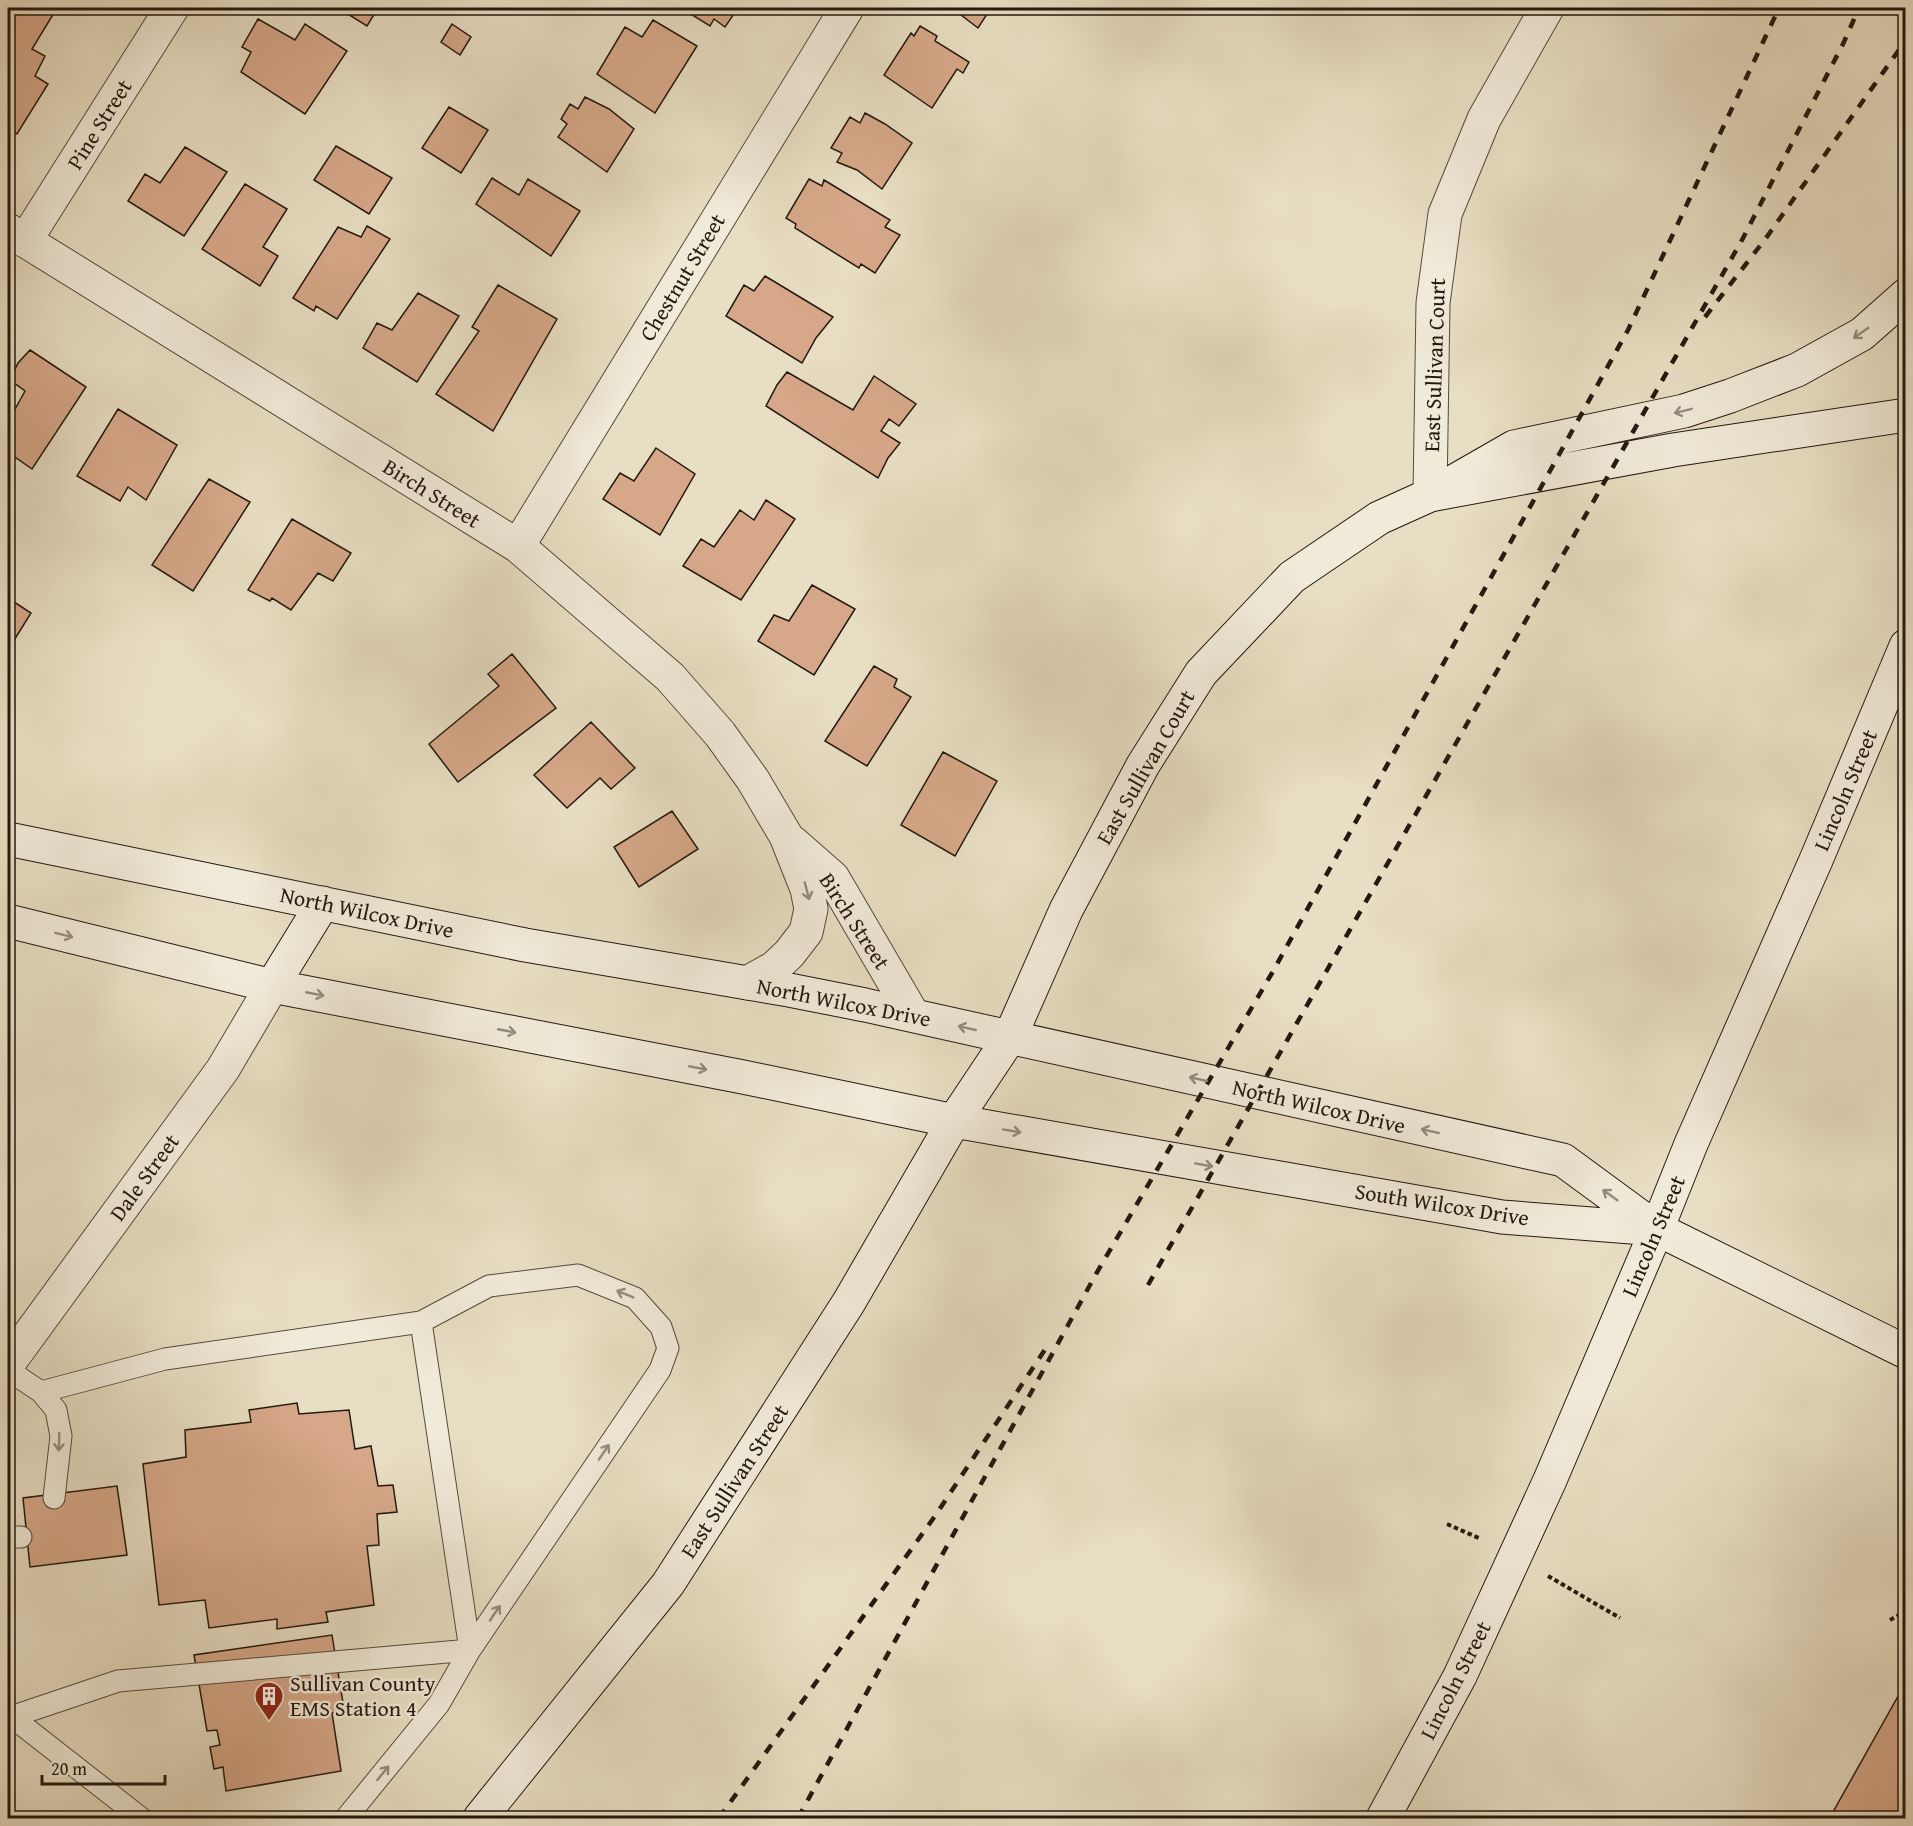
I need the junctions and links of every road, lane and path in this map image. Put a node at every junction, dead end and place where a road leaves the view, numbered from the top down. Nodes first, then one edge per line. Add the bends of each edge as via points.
1 (172, 8) edge
2 (847, 8) edge
3 (1547, 8) edge
4 (16, 236) edge
5 (1905, 296) edge
6 (1905, 415) edge
7 (1430, 495) junction
8 (518, 546) junction
9 (1903, 660) edge
10 (786, 836) junction
11 (8, 839) edge
12 (322, 903) junction
13 (8, 921) edge
14 (747, 983) junction
15 (272, 986) junction
16 (912, 1016) junction
17 (1010, 1037) junction
18 (954, 1121) junction
19 (1657, 1229) junction
20 (421, 1322) junction
21 (1905, 1352) edge
22 (8, 1364) edge
23 (8, 1370) edge
24 (41, 1392) junction
25 (54, 1498) dead end
26 (1905, 1611) edge
27 (1890, 1620) dead end
28 (470, 1650) junction
29 (9, 1716) edge
30 (141, 1818) edge
31 (346, 1818) edge
32 (480, 1818) edge
33 (1383, 1818) edge

1 - 4 main road, Pine Street
2 - 8 main road, Chestnut Street
3 - 7 main road, East Sullivan Court via 1484,119 1445,214 1433,303
4 - 8 main road, Birch Street
5 -> 7 main road via 1862,334 1797,370 1684,411 1514,447
6 - 7 main road, East Sullivan Court via 1673,450
7 - 17 main road, East Sullivan Court via 1379,518 1292,578 1201,673 1143,765 1071,899
8 - 10 main road, Birch Street via 670,677 720,734
9 - 19 main road, Lincoln Street
10 -> 14 main road, Birch Street via 807,889 811,909 806,932 774,968
10 - 16 main road, Birch Street via 833,878
11 - 12 main road, North Wilcox Drive
12 - 14 main road, North Wilcox Drive via 525,945
12 - 15 main road, Dale Street
13 -> 15 main road
14 - 16 main road, North Wilcox Drive
15 -> 18 main road
15 - 22 main road, Dale Street via 223,1069
17 -> 16 main road, North Wilcox Drive
17 - 18 main road, East Sullivan Court
19 -> 17 main road, North Wilcox Drive via 1563,1160
18 -> 19 main road, South Wilcox Drive via 1502,1217
18 - 32 main road, East Sullivan Street via 849,1302 668,1584
19 - 21 main road, South Wilcox Drive
19 - 33 main road, Lincoln Street via 1550,1480 1460,1676
20 - 24 lane via 165,1359
20 - 28 lane
28 -> 20 lane via 660,1370 668,1348 661,1327 635,1298 578,1275 489,1286
23 - 24 lane
24 -> 25 lane via 56,1410 61,1436
26 - 27 path
28 - 29 lane via 118,1681
31 -> 28 lane via 439,1704
29 - 30 lane

